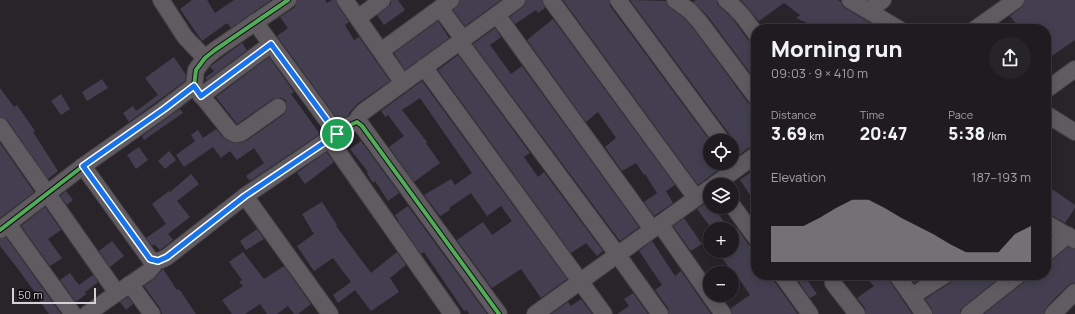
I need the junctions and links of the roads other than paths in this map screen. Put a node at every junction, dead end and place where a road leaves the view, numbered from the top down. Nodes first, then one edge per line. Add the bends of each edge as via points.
1 (161, 0) edge
2 (345, 0) edge
3 (382, 0) edge
4 (517, 0) edge
5 (551, 0) edge
6 (618, 0) edge
7 (726, 0) edge
8 (850, 0) edge
9 (883, 0) edge
10 (1016, 0) edge
11 (280, 2) edge
12 (683, 2) edge
13 (445, 4) edge
14 (868, 10) junction
15 (497, 15) junction
16 (358, 18) junction
17 (255, 22) junction
18 (890, 24) edge
19 (982, 24) edge
20 (751, 27) edge
21 (462, 40) junction
22 (271, 44) junction
23 (381, 51) junction
24 (205, 58) junction
25 (424, 67) junction
26 (1075, 69) edge
27 (403, 83) junction
28 (1051, 86) edge
29 (751, 90) edge
30 (198, 91) junction
31 (278, 107) dead end
32 (1051, 117) edge
33 (357, 122) junction
34 (1075, 132) edge
35 (717, 134) edge
36 (3, 135) edge
37 (333, 137) junction
38 (751, 156) edge
39 (739, 159) edge
40 (83, 166) junction
41 (727, 170) edge
42 (720, 178) edge
43 (48, 193) junction
44 (703, 193) edge
45 (245, 196) junction
46 (696, 198) junction
47 (739, 214) edge
48 (1051, 226) edge
49 (4, 227) edge
50 (656, 227) junction
51 (751, 231) edge
52 (1072, 238) edge
53 (1051, 250) edge
54 (617, 255) junction
55 (154, 261) junction
56 (786, 280) edge
57 (901, 280) edge
58 (937, 280) edge
59 (1012, 280) edge
60 (581, 281) junction
61 (834, 284) dead end
62 (123, 288) junction
63 (1075, 292) edge
64 (912, 296) junction
65 (1057, 312) edge
66 (73, 314) edge
67 (87, 314) edge
68 (152, 314) edge
69 (330, 314) edge
70 (452, 314) edge
71 (498, 314) edge
72 (535, 314) edge
73 (604, 314) edge
74 (660, 314) edge
75 (723, 314) edge
76 (810, 314) edge
77 (857, 314) edge
78 (924, 314) edge
79 (970, 314) edge

1 - 24 street via 186,37
2 - 16 street
3 - 16 street
4 - 15 street
5 - 46 street
6 - 35 street
7 - 20 street via 742,14
8 - 14 street
9 - 14 street
10 - 19 street
11 - 17 street
12 - 29 street
13 - 21 street
13 - 23 street
14 - 18 street
15 - 21 street
15 - 50 street
16 - 23 street
17 - 22 street
17 - 24 street
21 - 25 street
21 - 54 street
22 - 30 street
22 - 37 street
23 - 27 street
24 - 30 street via 196,70
25 - 27 street
25 - 60 street
26 - 28 street
27 - 33 street via 363,112
30 - 31 street via 230,131 237,134
30 - 40 street via 164,109
32 - 34 street
33 - 37 street
33 - 71 street
36 - 43 street
37 - 45 street
37 - 70 street
38 - 39 street
40 - 43 street
40 - 55 street via 150,259
41 - 42 street
43 - 49 street
43 - 62 street
44 - 46 street
45 - 55 street via 167,257
45 - 69 street
46 - 50 street
47 - 51 street
48 - 52 street
49 - 66 street
50 - 54 street
50 - 75 street
52 - 53 street
54 - 60 street
54 - 74 street
55 - 62 street via 148,272
56 - 76 street
57 - 64 street
58 - 64 street
59 - 79 street
60 - 72 street
60 - 73 street
61 - 77 street
62 - 67 street
62 - 68 street
63 - 65 street
64 - 78 street

